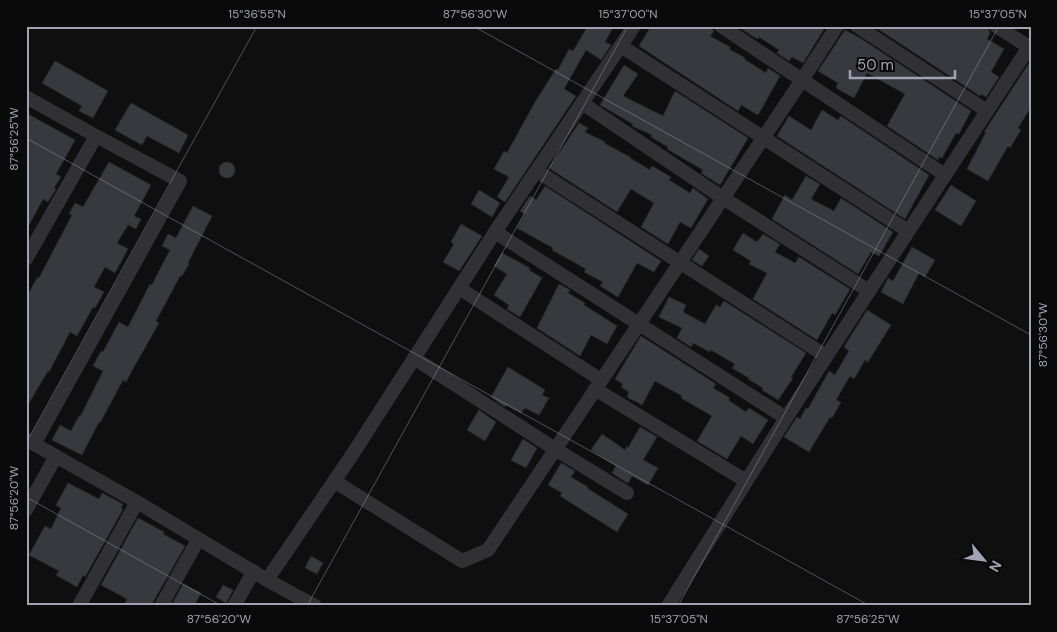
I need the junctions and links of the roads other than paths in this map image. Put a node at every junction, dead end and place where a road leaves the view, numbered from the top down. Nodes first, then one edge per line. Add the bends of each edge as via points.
1 (634, 26) edge
2 (721, 26) edge
3 (837, 26) edge
4 (857, 26) edge
5 (996, 26) edge
6 (621, 46) junction
7 (1030, 46) edge
8 (802, 80) junction
9 (26, 97) edge
10 (582, 103) junction
11 (986, 111) junction
12 (96, 136) junction
13 (764, 137) junction
14 (537, 171) junction
15 (945, 175) junction
16 (722, 198) junction
17 (908, 231) junction
18 (495, 232) junction
19 (26, 259) edge
20 (680, 262) junction
21 (459, 288) junction
22 (869, 291) junction
23 (638, 324) junction
24 (826, 356) junction
25 (414, 358) junction
26 (598, 384) junction
27 (786, 418) junction
28 (30, 442) edge
29 (554, 450) junction
30 (56, 456) junction
31 (334, 481) junction
32 (746, 481) junction
33 (627, 492) dead end
34 (137, 502) junction
35 (26, 510) edge
36 (198, 540) junction
37 (254, 571) junction
38 (267, 580) junction
39 (310, 604) edge
40 (79, 606) edge
41 (161, 606) edge
42 (234, 606) edge
43 (668, 606) edge

1 - 6 street
2 - 8 street
3 - 8 street
4 - 11 street
5 - 7 street
6 - 10 street
6 - 13 street
7 - 11 street
8 - 13 street
8 - 15 street
9 - 12 street
10 - 14 street
10 - 16 street
11 - 15 street
12 - 19 street
12 - 28 street via 180,181
13 - 16 street
13 - 17 street
14 - 18 street
14 - 20 street
15 - 17 street
16 - 20 street
16 - 22 street
17 - 22 street
18 - 21 street
18 - 23 street
20 - 23 street
20 - 24 street
21 - 25 street
21 - 26 street
22 - 24 street
23 - 26 street
23 - 27 street
24 - 27 street
25 - 29 street
25 - 31 street
26 - 29 street
26 - 32 street
27 - 32 street
28 - 30 street
29 - 31 street via 488,550 462,561
29 - 33 street
30 - 34 street
30 - 35 street
31 - 38 street
32 - 43 street
34 - 36 street
34 - 40 street
36 - 37 street
36 - 41 street
37 - 38 street
37 - 42 street
38 - 39 street

